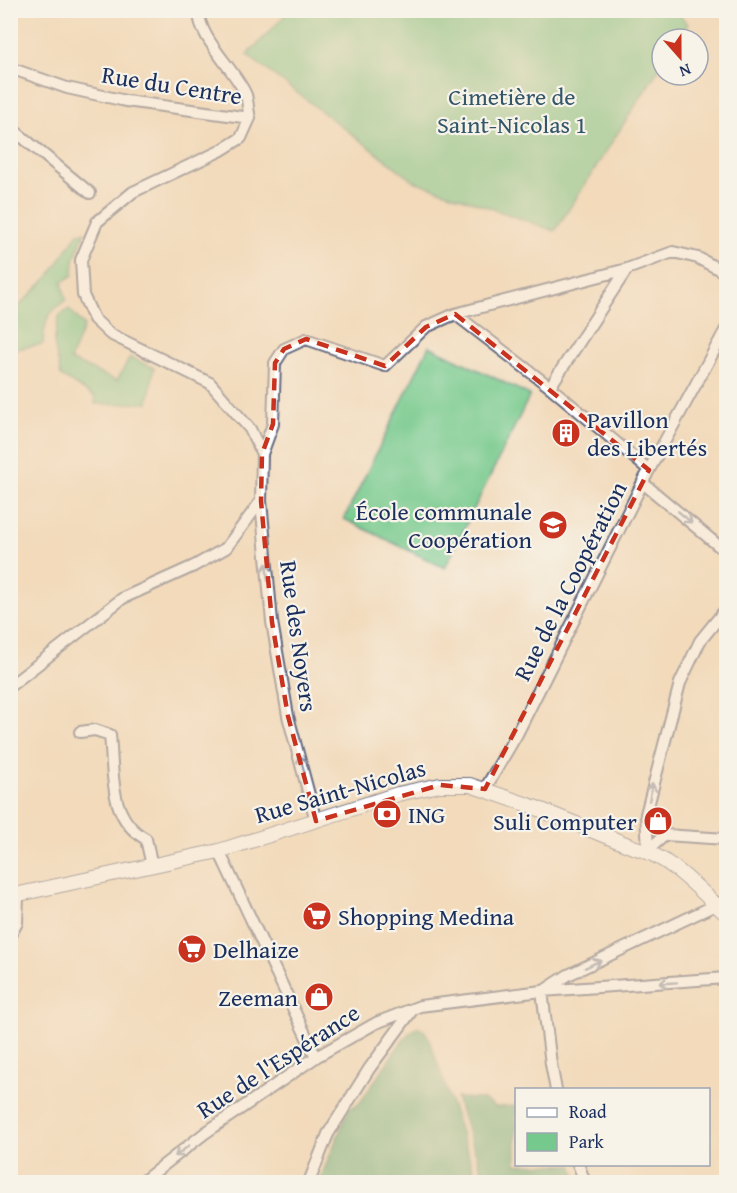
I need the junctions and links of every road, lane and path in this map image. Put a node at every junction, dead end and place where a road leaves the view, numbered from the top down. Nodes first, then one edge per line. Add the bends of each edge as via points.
1 (199, 10) edge
2 (10, 68) edge
3 (250, 118) junction
4 (10, 127) edge
5 (90, 193) dead end
6 (627, 269) junction
7 (726, 273) edge
8 (455, 314) junction
9 (726, 329) edge
10 (549, 387) junction
11 (262, 454) junction
12 (649, 470) junction
13 (643, 483) junction
14 (261, 501) junction
15 (726, 552) edge
16 (726, 609) edge
17 (10, 686) edge
18 (80, 732) dead end
19 (485, 789) junction
20 (321, 819) junction
21 (726, 839) edge
22 (648, 850) junction
23 (219, 851) junction
24 (152, 866) junction
25 (14, 896) edge
26 (723, 906) edge
27 (10, 936) edge
28 (726, 978) edge
29 (542, 992) junction
30 (413, 1009) junction
31 (316, 1057) junction
32 (556, 1088) edge
33 (579, 1166) edge
34 (142, 1182) edge
35 (309, 1182) edge
36 (585, 1182) edge

1 - 3 street via 201,26 246,96
2 - 3 street, Rue du Centre via 67,88 126,101
3 - 11 street, Rue du Centre via 241,138 133,192 97,222 81,260 83,296 94,320 110,334 210,383 250,429
4 - 5 street
6 - 7 street via 673,252 698,258
6 - 8 street
6 - 10 street
8 - 10 street
8 - 11 street via 426,327 386,366 306,339 284,349 275,363 273,424
9 - 12 street, Rue de la Coopération
10 - 12 street
11 - 14 street, Rue des Noyers
12 - 13 street, Rue de la Coopération
13 -> 15 street
13 - 19 street, Rue de la Coopération via 517,734
14 - 17 street via 226,548 123,598
20 -> 14 street, Rue des Noyers via 288,716 272,622
22 -> 16 street via 646,814 680,683 700,641
18 - 24 street via 95,730 110,735 117,809 135,833 146,839
19 - 20 street, Rue Saint-Nicolas via 440,785
19 - 22 street, Rue Saint-Nicolas
20 - 23 street, Rue Saint-Nicolas
21 - 22 street via 665,835
22 - 26 street, Rue Saint-Nicolas
23 - 24 street, Rue Saint-Nicolas
23 - 31 street
24 - 25 street, Rue Saint-Nicolas
25 - 27 street via 17,923
29 -> 26 street, Rue de l'Espérance via 568,975
28 -> 29 street
29 - 30 street, Rue de l'Espérance via 441,1001
29 - 32 street
30 - 31 street, Rue de l'Espérance via 376,1023
30 - 35 street via 328,1134
31 -> 34 street, Rue de l'Espérance via 205,1133
33 - 36 street

